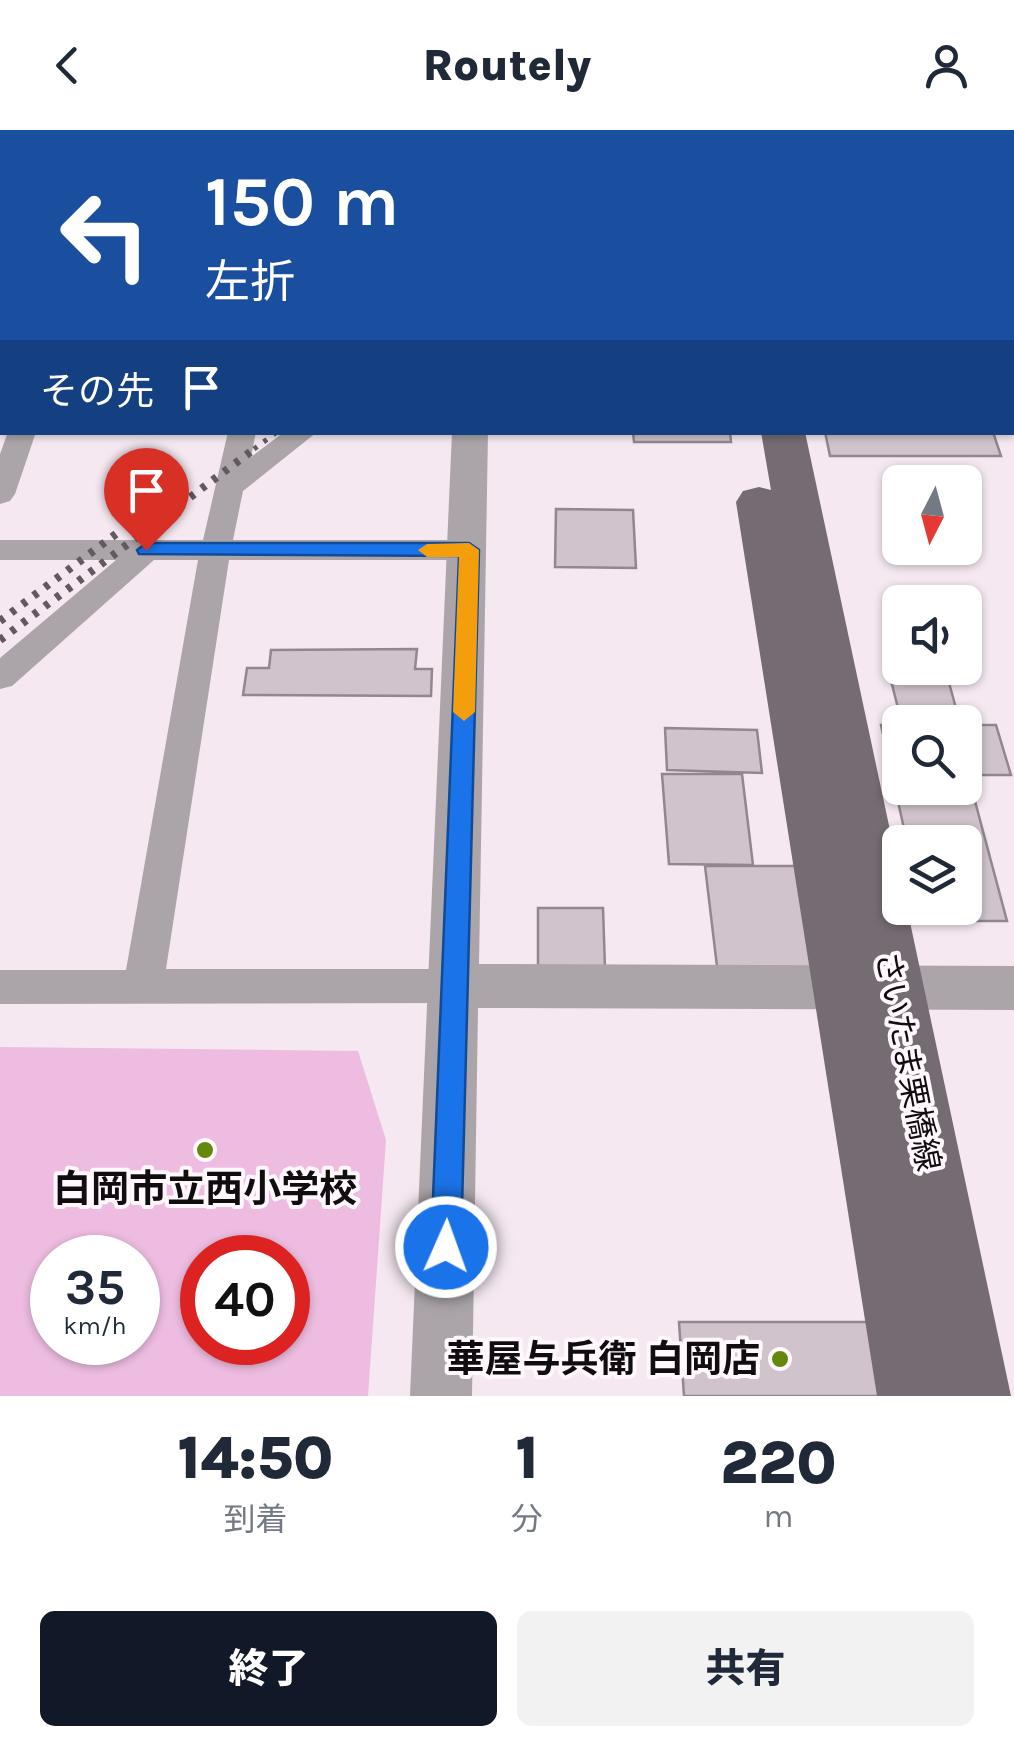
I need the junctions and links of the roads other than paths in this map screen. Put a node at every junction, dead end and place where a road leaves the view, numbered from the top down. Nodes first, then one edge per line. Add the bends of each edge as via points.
1 (21, 435) edge
2 (241, 435) edge
3 (299, 435) edge
4 (470, 435) edge
5 (749, 435) edge
6 (782, 435) edge
7 (230, 487) junction
8 (0, 494) edge
9 (0, 550) edge
10 (146, 550) junction
11 (469, 550) junction
12 (214, 552) junction
13 (0, 678) edge
14 (455, 986) junction
15 (0, 987) edge
16 (143, 988) junction
17 (869, 988) junction
18 (1014, 988) edge
19 (441, 1396) edge
20 (914, 1396) edge
21 (973, 1396) edge

1 - 8 street
2 - 7 street
3 - 7 street
4 - 11 street
5 - 17 main road, さいたま栗橋線
6 - 17 main road, さいたま栗橋線
7 - 12 street
9 - 10 street
10 - 12 street
10 - 13 street
11 - 12 street
11 - 14 street
12 - 16 street
14 - 16 street
14 - 17 street
14 - 19 street
15 - 16 street
17 - 18 street
17 - 20 main road, さいたま栗橋線
17 - 21 main road, さいたま栗橋線

